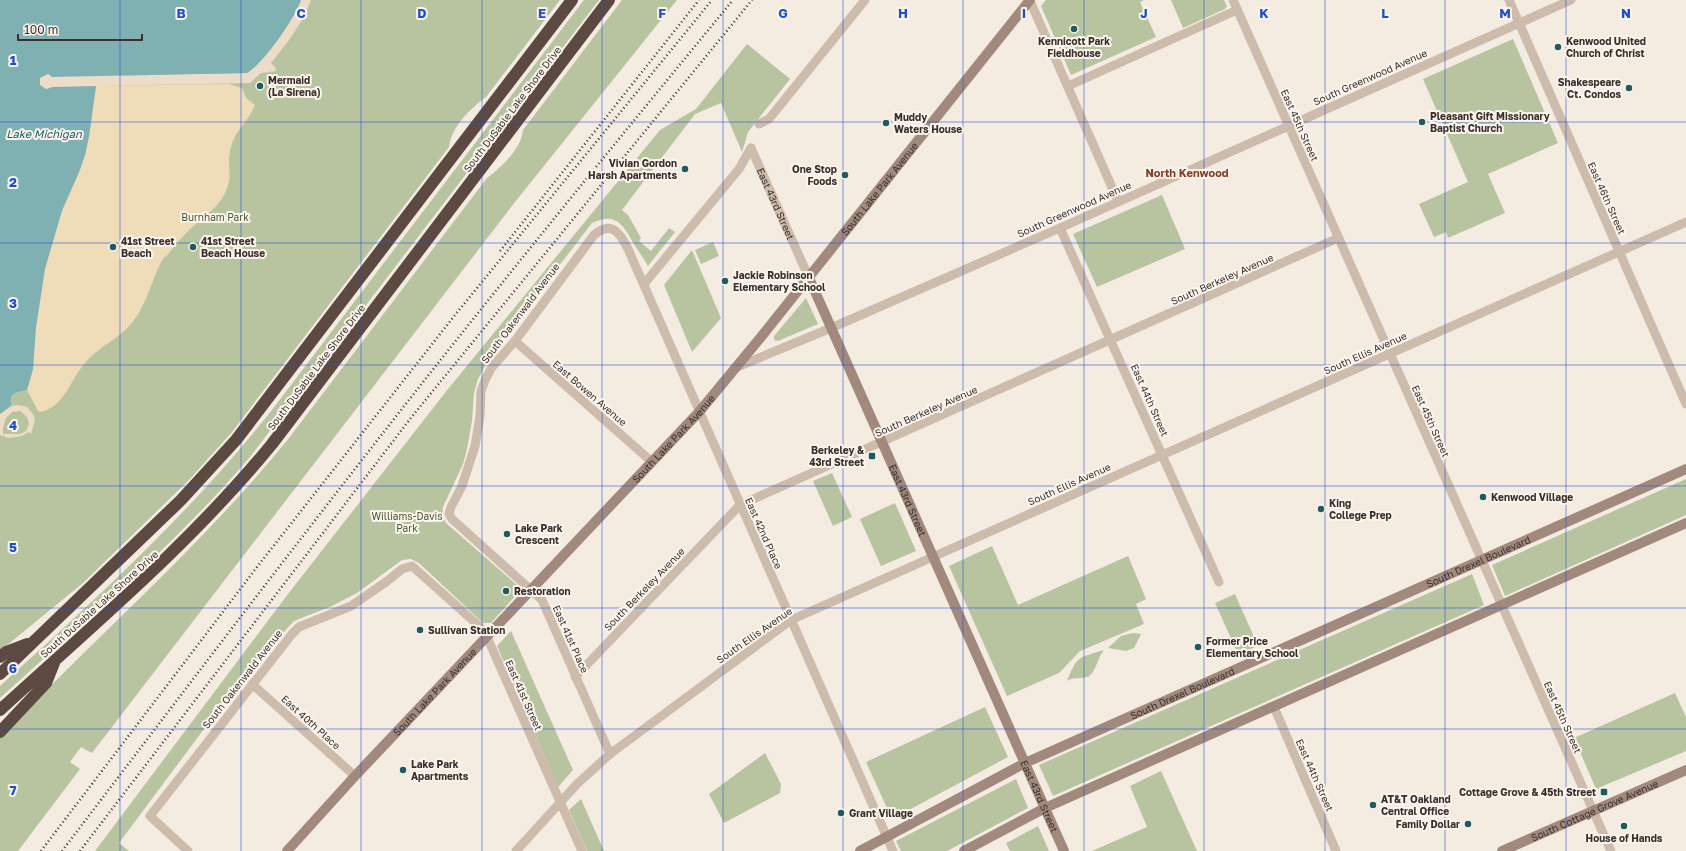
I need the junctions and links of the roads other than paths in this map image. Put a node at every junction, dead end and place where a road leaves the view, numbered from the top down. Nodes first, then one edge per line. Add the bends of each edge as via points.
1 (572, 0) edge
2 (609, 0) edge
3 (865, 0) edge
4 (1030, 0) edge
5 (1233, 0) edge
6 (1509, 0) edge
7 (1571, 0) edge
8 (1237, 10) junction
9 (1519, 23) junction
10 (1068, 86) junction
11 (759, 124) dead end
12 (1288, 125) junction
13 (1118, 201) junction
14 (1686, 222) edge
15 (1060, 228) junction
16 (610, 229) joint
17 (1338, 238) junction
18 (1619, 252) junction
19 (809, 278) junction
20 (644, 284) junction
21 (831, 328) junction
22 (515, 341) junction
23 (1111, 341) junction
24 (1389, 354) junction
25 (737, 367) junction
26 (1686, 404) edge
27 (699, 412) junction
28 (882, 442) junction
29 (1162, 455) junction
30 (652, 462) junction
31 (1686, 468) edge
32 (740, 504) junction
33 (452, 519) joint
34 (1686, 523) edge
35 (933, 557) junction
36 (1480, 560) junction
37 (417, 569) joint
38 (1218, 582) dead end
39 (531, 591) junction
40 (1500, 605) junction
41 (791, 620) junction
42 (487, 637) junction
43 (34, 641) junction
44 (0, 657) edge
45 (55, 660) junction
46 (0, 674) edge
47 (575, 677) junction
48 (252, 684) junction
49 (1274, 708) junction
50 (0, 710) edge
51 (0, 732) edge
52 (610, 754) junction
53 (1025, 763) junction
54 (1686, 770) edge
55 (355, 776) junction
56 (560, 803) junction
57 (1045, 808) junction
58 (1593, 811) junction
59 (887, 836) junction
60 (188, 851) edge
61 (287, 851) edge
62 (516, 851) edge
63 (582, 851) edge
64 (860, 851) edge
65 (893, 851) edge
66 (964, 851) edge
67 (1064, 851) edge
68 (1336, 851) edge
69 (1502, 851) edge
70 (1611, 851) edge

1 - 43 highway, South DuSable Lake Shore Drive via 236,440 181,500
2 - 45 highway, South DuSable Lake Shore Drive via 247,475 163,562
3 - 11 street via 769,119
4 - 10 street
4 - 19 street, South Lake Park Avenue
5 - 8 street, East 45th Street
6 - 9 street, East 46th Street
7 - 9 street, South Greenwood Avenue
8 - 10 street
8 - 12 street, East 45th Street
9 - 12 street, South Greenwood Avenue
9 - 18 street, East 46th Street
10 - 13 street
12 - 13 street, South Greenwood Avenue
12 - 17 street, East 45th Street
13 - 15 street, South Greenwood Avenue
14 - 18 street, South Ellis Avenue
15 - 21 street, South Greenwood Avenue
15 - 23 street, East 44th Street
16 - 20 street, East 42nd Place via 619,232
16 - 22 street, South Oakenwald Avenue via 599,230 594,235
17 - 23 street, South Berkeley Avenue
17 - 24 street, East 45th Street
18 - 24 street, South Ellis Avenue
18 - 26 street, East 46th Street
19 - 20 street, East 43rd Street via 751,148 739,169
19 - 21 street, East 43rd Street
19 - 25 street, South Lake Park Avenue
20 - 27 street, East 42nd Place
21 - 25 street, South Greenwood Avenue
21 - 28 street, East 43rd Street
22 - 30 street, East Bowen Avenue
22 - 33 street, South Oakenwald Avenue via 492,367 481,391 475,446 462,486 451,507 449,514
23 - 28 street, South Berkeley Avenue
23 - 29 street, East 44th Street
24 - 29 street, South Ellis Avenue
24 - 36 street, East 45th Street
25 - 27 street, South Lake Park Avenue
27 - 30 street, South Lake Park Avenue
27 - 32 street, East 42nd Place
28 - 32 street, South Berkeley Avenue
28 - 35 street, East 43rd Street
29 - 35 street, South Ellis Avenue
29 - 38 street, East 44th Street
30 - 39 street, South Lake Park Avenue
31 - 36 street, South Drexel Boulevard
32 - 41 street, East 42nd Place
32 - 47 street, South Berkeley Avenue
33 - 39 street, East 41st Place
34 - 40 street
35 - 41 street, South Ellis Avenue
35 - 53 street, East 43rd Street
36 - 40 street, East 45th Street
36 - 53 street, South Drexel Boulevard
37 - 42 street, East 41st Street via 478,625
37 - 48 street, South Oakenwald Avenue via 406,566 351,606 299,627
39 - 42 street, South Lake Park Avenue
39 - 47 street, East 41st Place via 542,600
40 - 49 street
40 - 58 street, East 45th Street
41 - 52 street, South Ellis Avenue
41 - 59 street, East 42nd Place
42 - 55 street, South Lake Park Avenue
42 - 56 street, East 41st Street
43 - 44 highway
43 - 46 highway, South DuSable Lake Shore Drive
45 - 50 highway, South DuSable Lake Shore Drive
45 - 51 highway via 46,683
47 - 52 street, East 41st Place
48 - 55 street, East 40th Place
48 - 60 street, South Oakenwald Avenue via 150,816
49 - 57 street
49 - 68 street, East 44th Street
52 - 56 street, South Ellis Avenue
53 - 57 street, East 43rd Street
53 - 59 street, South Drexel Boulevard
54 - 58 street, South Cottage Grove Avenue
55 - 61 street, South Lake Park Avenue
56 - 62 street, South Ellis Avenue
56 - 63 street, East 41st Street
57 - 66 street
57 - 67 street, East 43rd Street
58 - 69 street, South Cottage Grove Avenue
58 - 70 street, East 45th Street
59 - 64 street, South Drexel Boulevard
59 - 65 street, East 42nd Place

